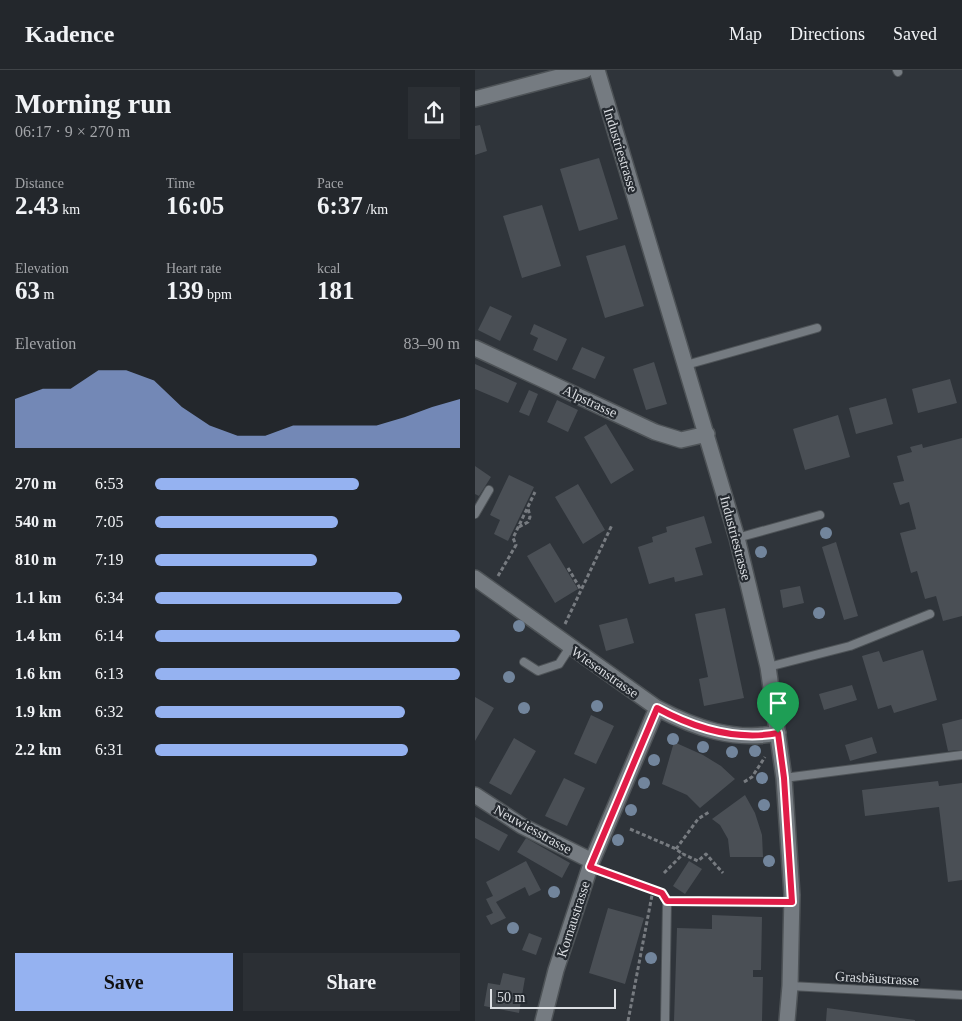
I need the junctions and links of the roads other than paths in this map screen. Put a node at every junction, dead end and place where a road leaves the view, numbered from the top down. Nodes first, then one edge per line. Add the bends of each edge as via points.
1 (585, 70) edge
2 (597, 70) edge
3 (475, 99) edge
4 (817, 328) dead end
5 (475, 348) edge
6 (686, 366) junction
7 (707, 434) junction
8 (489, 490) dead end
9 (475, 514) edge
10 (820, 515) dead end
11 (737, 538) junction
12 (475, 578) edge
13 (929, 614) dead end
14 (570, 647) junction
15 (524, 662) dead end
16 (767, 667) junction
17 (657, 708) junction
18 (778, 733) junction
19 (962, 755) edge
20 (784, 778) junction
21 (475, 795) edge
22 (591, 864) junction
23 (792, 902) junction
24 (790, 986) junction
25 (962, 995) edge
26 (543, 1021) edge
27 (665, 1021) edge
28 (787, 1021) edge

1 - 3 street
2 - 6 street, Industriestrasse
4 - 6 lane
5 - 7 street, Alpstrasse via 655,432 681,440
6 - 7 street, Industriestrasse
7 - 11 street, Industriestrasse
8 - 9 lane
10 - 11 lane
11 - 16 street, Industriestrasse
12 - 14 street, Wiesenstrasse
13 - 16 lane via 850,646
14 - 15 lane via 559,664 538,671
14 - 17 street, Wiesenstrasse
16 - 18 street, Industriestrasse
17 - 18 street, Wiesenstrasse via 697,725 736,736
17 - 22 street, Kornaustrasse
18 - 20 street, Industriestrasse
19 - 20 lane
20 - 23 street, Industriestrasse
21 - 22 street, Neuwiesstrasse via 522,826
22 - 26 street, Kornaustrasse
23 - 24 street, Industriestrasse
23 - 27 lane via 667,901
24 - 25 lane, Grasbäustrasse
24 - 28 street, Industriestrasse

